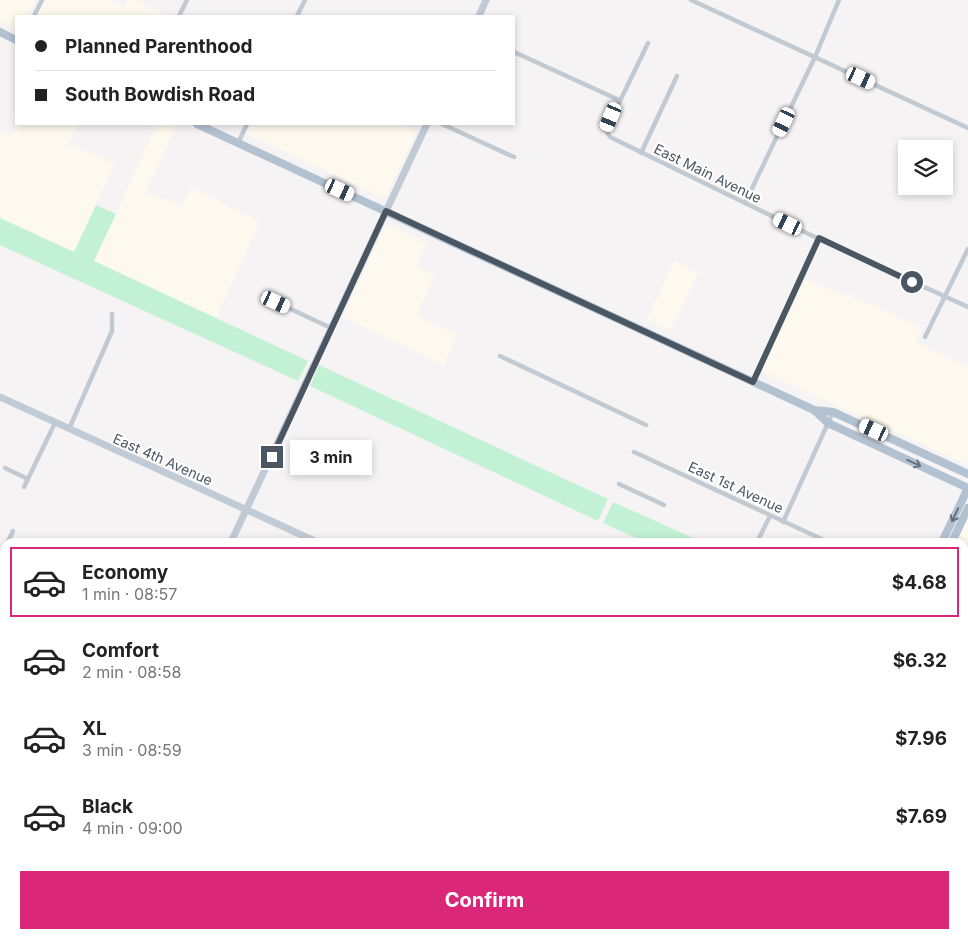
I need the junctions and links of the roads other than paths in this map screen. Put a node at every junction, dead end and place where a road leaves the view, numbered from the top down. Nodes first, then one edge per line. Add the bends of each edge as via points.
1 (42, 0) edge
2 (187, 0) edge
3 (305, 0) edge
4 (486, 0) edge
5 (692, 0) edge
6 (839, 0) edge
7 (34, 15) edge
8 (180, 15) edge
9 (298, 15) edge
10 (478, 15) edge
11 (0, 32) edge
12 (15, 40) edge
13 (648, 44) dead end
14 (515, 52) edge
15 (815, 57) junction
16 (677, 76) dead end
17 (620, 100) junction
18 (199, 125) edge
19 (246, 125) edge
20 (428, 125) edge
21 (444, 125) edge
22 (968, 128) edge
23 (238, 142) junction
24 (641, 153) junction
25 (514, 157) dead end
26 (745, 203) junction
27 (386, 211) junction
28 (819, 238) junction
29 (968, 249) edge
30 (264, 296) dead end
31 (944, 297) junction
32 (968, 308) edge
33 (112, 314) dead end
34 (331, 328) junction
35 (925, 337) dead end
36 (500, 356) dead end
37 (753, 382) junction
38 (0, 396) edge
39 (814, 410) junction
40 (833, 412) junction
41 (55, 423) junction
42 (828, 423) junction
43 (646, 425) dead end
44 (69, 430) junction
45 (634, 452) dead end
46 (5, 468) dead end
47 (968, 474) edge
48 (28, 479) junction
49 (619, 484) dead end
50 (24, 486) dead end
51 (968, 488) edge
52 (664, 505) dead end
53 (968, 508) edge
54 (246, 510) junction
55 (770, 516) junction
56 (783, 522) junction
57 (13, 531) dead end
58 (10, 538) edge
59 (233, 538) edge
60 (308, 538) edge
61 (759, 538) edge
62 (819, 538) edge
63 (944, 538) edge
64 (954, 538) edge

1 - 7 street
2 - 8 street
3 - 9 street
4 - 10 street
5 - 15 street
6 - 15 street
11 - 12 main road
13 - 17 street
14 - 17 street
15 - 22 street
15 - 26 street
16 - 24 street
17 - 24 street, East Main Avenue via 606,130 610,137
18 - 23 main road
19 - 23 street
20 - 27 street
21 - 25 street
23 - 27 main road
24 - 26 street, East Main Avenue
26 - 28 street, East Main Avenue
27 - 34 street
27 - 37 main road
28 - 31 street, East Main Avenue
28 - 37 street
29 - 31 street
30 - 34 street
31 - 32 street, East Main Avenue
31 - 35 street
33 - 44 street via 112,331
34 - 54 street
36 - 43 street
37 - 39 main road
38 - 41 street, East 4th Avenue
39 - 40 main road
39 - 42 main road
40 - 42 street
40 - 47 main road
41 - 44 street, East 4th Avenue
41 - 48 street
42 -> 51 main road
42 - 56 street
44 - 54 street, East 4th Avenue
45 - 55 street, East 1st Avenue
46 - 48 street
48 - 50 street
49 - 52 street
51 -> 63 main road
53 - 64 main road
54 - 59 street
54 - 60 street, East 4th Avenue
55 - 56 street, East 1st Avenue
55 - 61 street
56 - 62 street, East 1st Avenue
57 - 58 street

